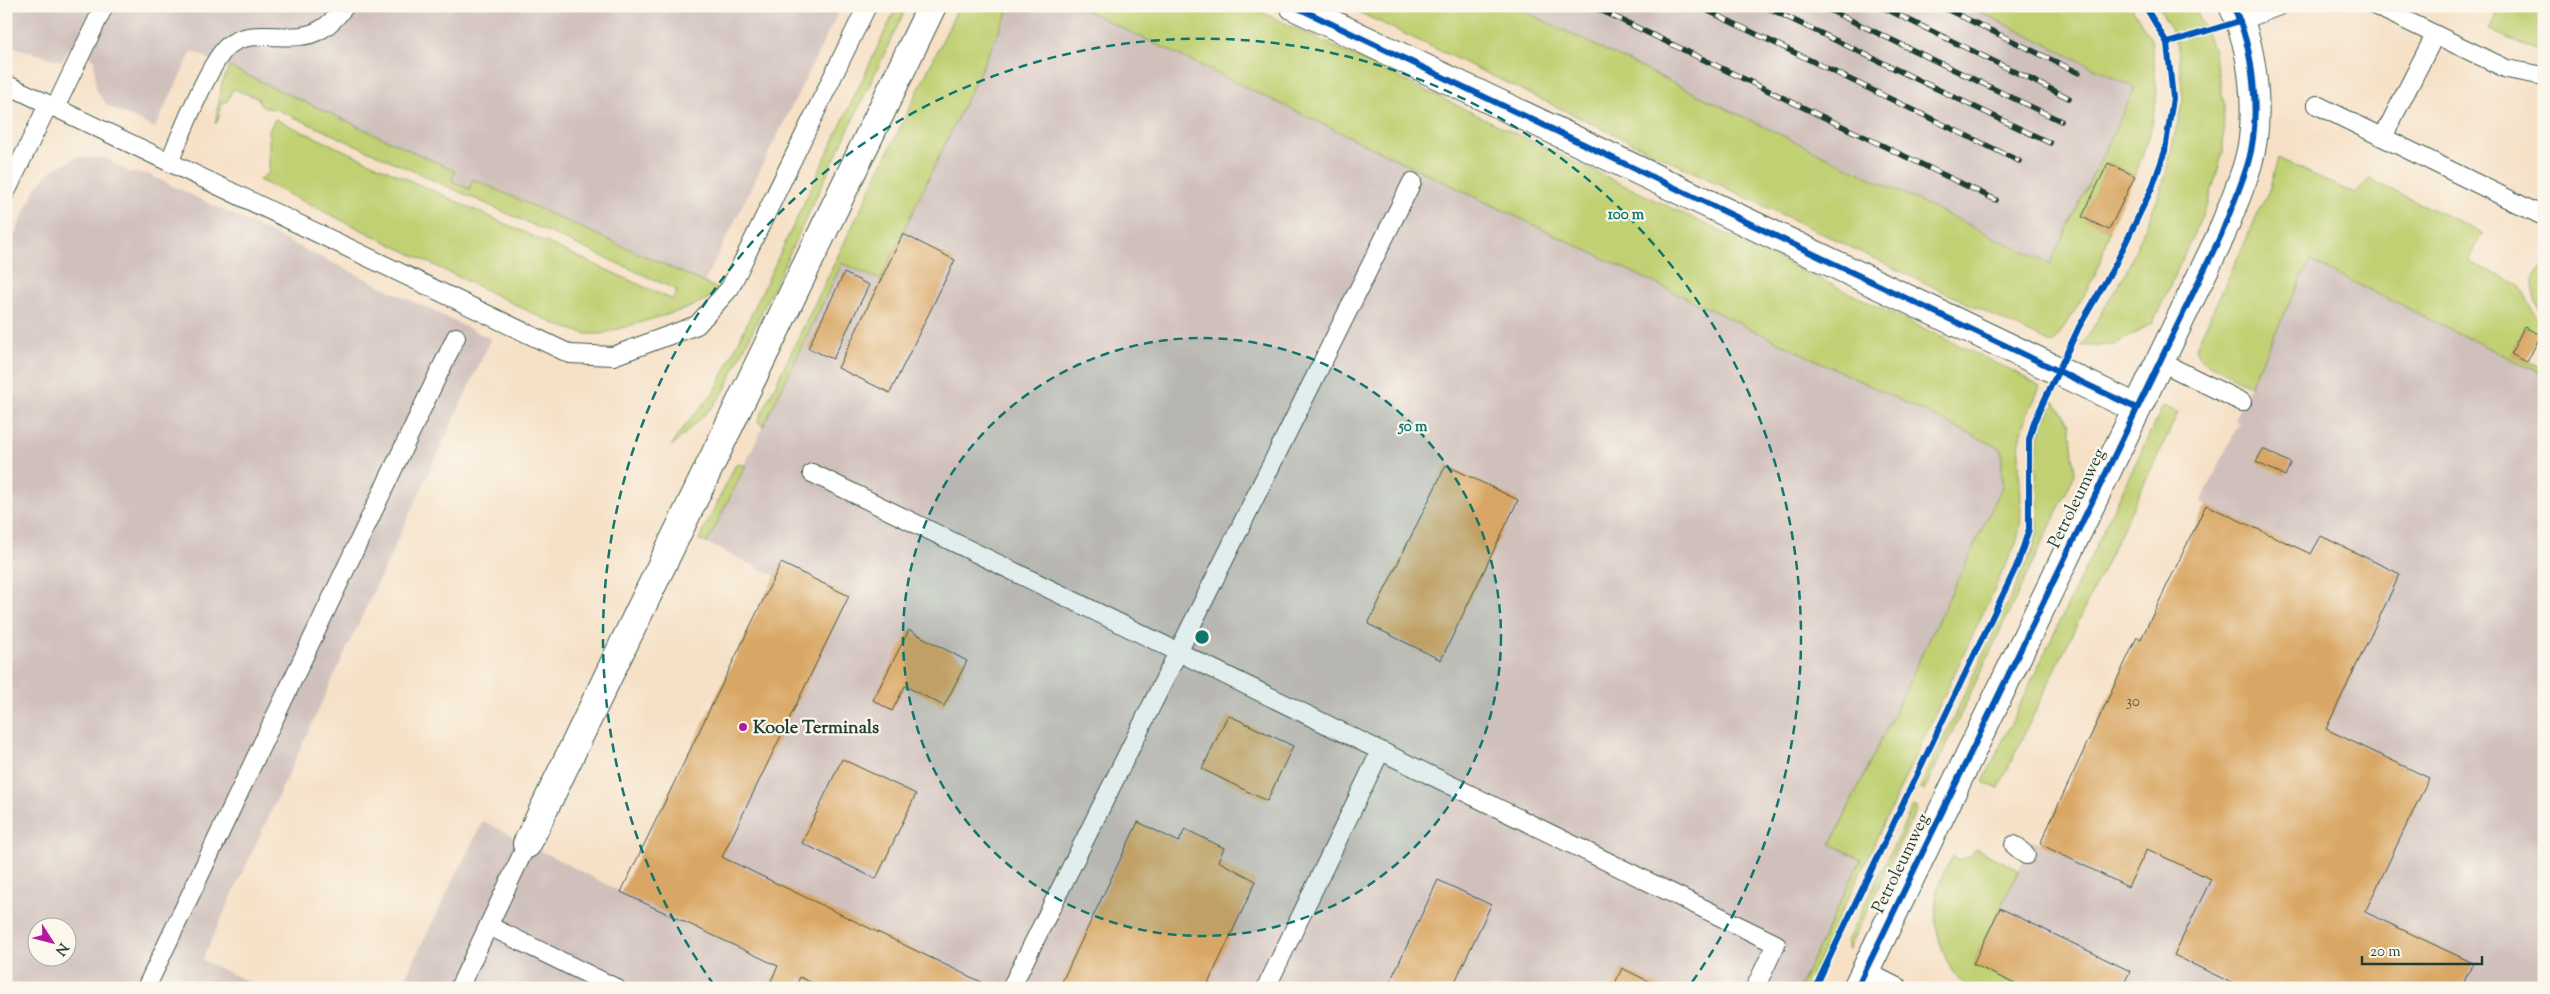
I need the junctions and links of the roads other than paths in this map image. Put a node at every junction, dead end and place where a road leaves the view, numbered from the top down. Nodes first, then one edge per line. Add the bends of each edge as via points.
1 (104, 6) edge
2 (345, 6) edge
3 (867, 6) edge
4 (932, 6) edge
5 (1294, 6) edge
6 (2279, 6) edge
7 (2376, 6) edge
8 (2237, 14) edge
9 (2435, 35) junction
10 (2544, 76) edge
11 (6, 84) edge
12 (2317, 105) dead end
13 (51, 106) junction
14 (2383, 137) junction
15 (169, 162) junction
16 (1412, 182) dead end
17 (6, 192) edge
18 (2541, 215) dead end
19 (456, 337) dead end
20 (2159, 361) junction
21 (2242, 402) dead end
22 (2136, 408) junction
23 (812, 473) dead end
24 (1178, 654) junction
25 (1380, 752) junction
26 (527, 844) joint
27 (489, 926) junction
28 (1861, 979) edge
29 (146, 988) edge
30 (459, 988) edge
31 (616, 988) edge
32 (1011, 988) edge
33 (1266, 988) edge
34 (1755, 988) edge
35 (1899, 988) edge

1 - 13 lane
2 - 15 lane via 320,30 295,37 246,37 228,46 215,62
3 - 15 lane via 730,288 697,325 613,356 570,354
4 - 26 street
5 - 22 street
6 - 8 lane
7 - 9 lane
8 - 20 street, Petroleumweg via 2250,50 2253,121 2248,162 2221,235
9 - 10 lane via 2507,69
9 - 14 lane
11 - 13 lane
12 - 14 lane
13 - 15 lane
13 - 17 lane
14 - 18 lane
16 - 24 lane
19 - 29 lane
20 - 21 lane
20 - 22 street, Petroleumweg
22 - 28 street, Petroleumweg
23 - 24 lane
24 - 25 lane
24 - 32 lane
25 - 33 lane
25 - 34 lane via 1776,944
26 - 27 lane
27 - 30 lane
27 - 31 lane
28 - 35 lane

